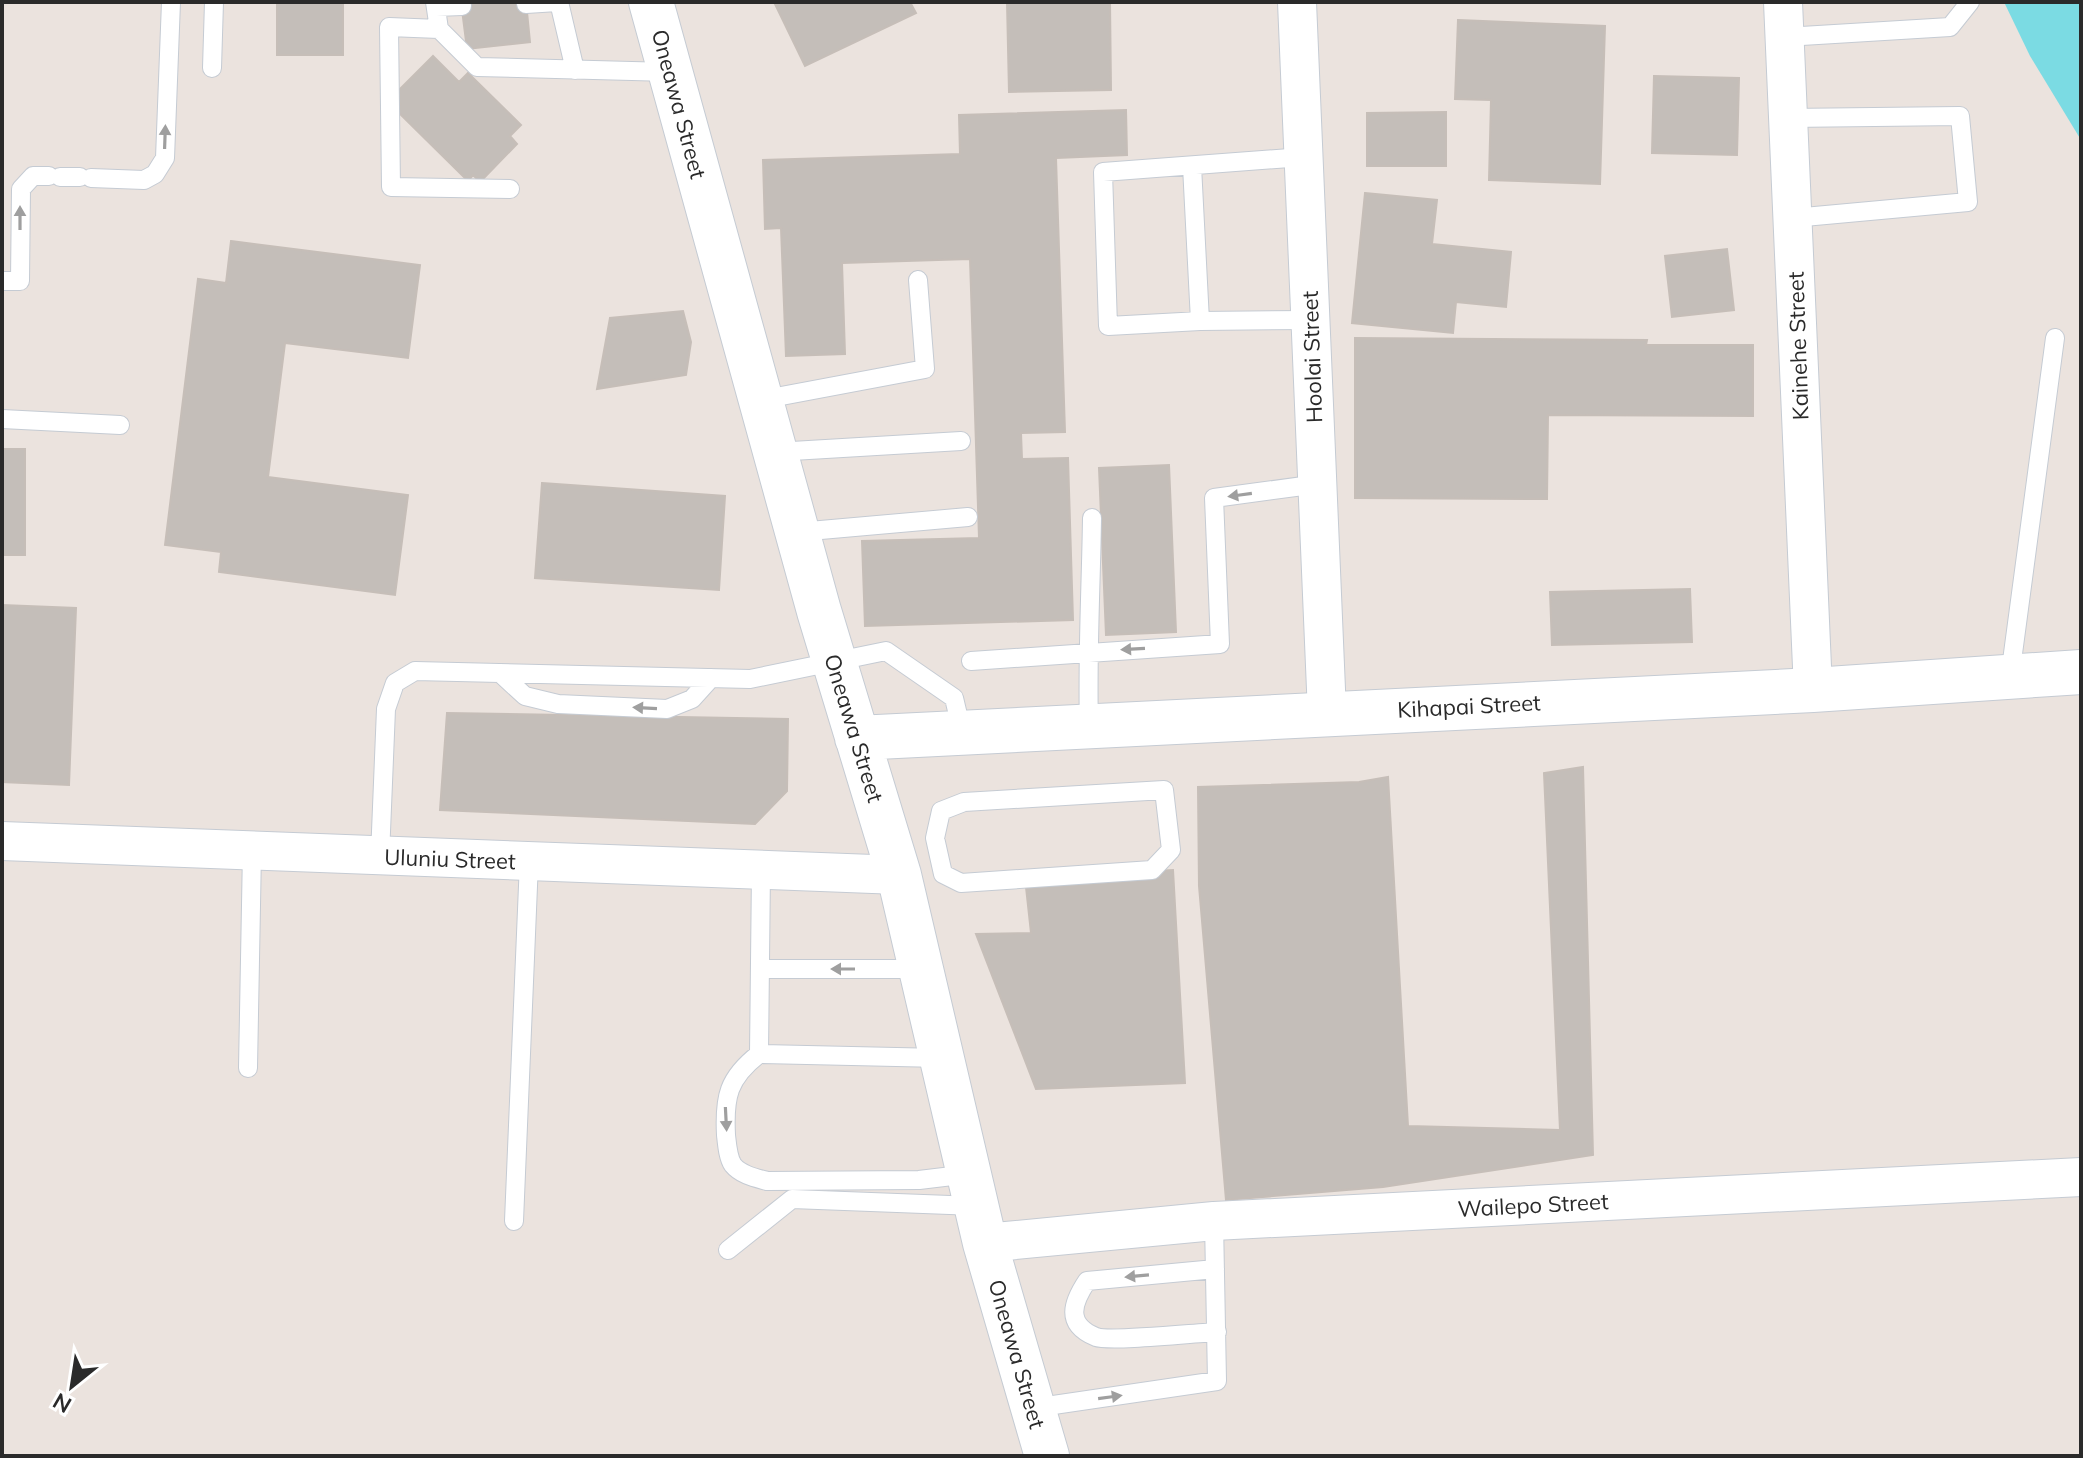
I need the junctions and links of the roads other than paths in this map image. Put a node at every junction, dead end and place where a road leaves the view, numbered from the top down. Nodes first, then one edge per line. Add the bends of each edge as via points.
1 (171, 2) edge
2 (214, 2) edge
3 (558, 2) edge
4 (651, 2) edge
5 (1297, 2) edge
6 (1970, 2) edge
7 (526, 4) edge
8 (435, 5) edge
9 (462, 6) dead end
10 (1784, 19) edge
11 (439, 29) junction
12 (212, 68) dead end
13 (575, 70) junction
14 (670, 72) junction
15 (1788, 118) junction
16 (1303, 157) junction
17 (1192, 166) junction
18 (510, 189) dead end
19 (1793, 218) junction
20 (918, 280) dead end
21 (11, 281) edge
22 (1311, 320) junction
23 (1200, 321) junction
24 (2055, 338) dead end
25 (760, 400) junction
26 (2, 419) edge
27 (120, 425) dead end
28 (961, 441) dead end
29 (775, 452) junction
30 (1318, 484) junction
31 (968, 517) dead end
32 (1092, 518) dead end
33 (798, 532) junction
34 (1087, 652) junction
35 (834, 661) junction
36 (971, 661) dead end
37 (2081, 672) edge
38 (500, 673) junction
39 (2010, 676) junction
40 (711, 678) junction
41 (1813, 690) junction
42 (1327, 713) junction
43 (1089, 726) junction
44 (963, 732) junction
45 (857, 738) junction
46 (1164, 790) joint
47 (2, 841) edge
48 (252, 851) junction
49 (380, 856) junction
50 (529, 862) junction
51 (761, 870) junction
52 (899, 875) junction
53 (760, 969) junction
54 (921, 969) junction
55 (759, 1054) junction
56 (941, 1058) junction
57 (248, 1068) dead end
58 (2081, 1177) edge
59 (977, 1208) junction
60 (514, 1221) dead end
61 (1214, 1221) junction
62 (728, 1250) dead end
63 (1215, 1269) junction
64 (1217, 1332) junction
65 (1033, 1408) junction
66 (1047, 1456) edge

21 -> 1 lane via 20,194 33,176 144,180 161,167
2 - 12 lane
3 - 7 lane
3 - 13 lane
4 - 14 main road, Oneawa Street
5 - 16 street, Hoolai Street
6 - 10 lane via 1950,27
8 - 9 lane
8 - 11 lane
10 - 15 street, Kainehe Street
11 - 13 lane via 477,67
11 - 18 lane via 389,27 391,187
13 - 14 lane
14 - 25 main road, Oneawa Street
15 - 19 street, Kainehe Street
15 - 19 lane via 1960,116 1968,202
16 - 17 lane
16 - 22 street, Hoolai Street
17 - 23 lane
17 - 23 lane via 1103,172 1108,326
19 - 41 street, Kainehe Street
20 - 25 lane via 925,369
22 - 23 lane
22 - 30 street, Hoolai Street
24 - 39 lane
25 - 29 main road, Oneawa Street
26 - 27 lane
28 - 29 lane
29 - 33 main road, Oneawa Street
30 -> 34 lane via 1214,498 1220,644
30 - 42 street, Hoolai Street
31 - 33 lane
32 - 34 lane
33 - 35 main road, Oneawa Street
34 - 36 lane
34 - 43 lane
35 - 40 lane via 750,679
35 - 44 lane via 886,651 954,698
35 - 45 main road, Oneawa Street
37 - 39 main road, Kihapai Street
38 - 40 lane
40 -> 38 lane via 692,699 667,709 558,704 525,696
38 - 49 lane via 415,671 395,683 386,709
39 - 41 main road, Kihapai Street
41 - 42 main road, Kihapai Street
42 - 43 main road, Kihapai Street
43 - 44 main road, Kihapai Street
44 - 45 main road, Kihapai Street
45 - 52 main road, Oneawa Street
46 - 46 lane via 964,802 941,811 935,838 943,874 961,883 1152,870 1171,850
47 - 48 street, Uluniu Street
48 - 49 street, Uluniu Street
48 - 57 lane
49 - 50 street, Uluniu Street
50 - 51 street, Uluniu Street
50 - 60 lane
51 - 52 street, Uluniu Street
51 - 53 lane
52 - 54 main road, Oneawa Street
54 -> 53 lane
53 - 55 lane
54 - 56 main road, Oneawa Street
55 - 56 lane
55 -> 59 lane via 732,1083 725,1104 732,1165 745,1175 767,1181 919,1180
56 - 59 main road, Oneawa Street
58 - 61 street, Wailepo Street
59 - 61 street, Wailepo Street
59 - 62 lane via 792,1199
59 - 65 main road, Oneawa Street
61 - 63 lane
63 - 64 lane
63 -> 64 lane via 1087,1281 1075,1299 1073,1315 1081,1328 1098,1338
65 -> 64 lane via 1217,1381
65 - 66 main road, Oneawa Street

